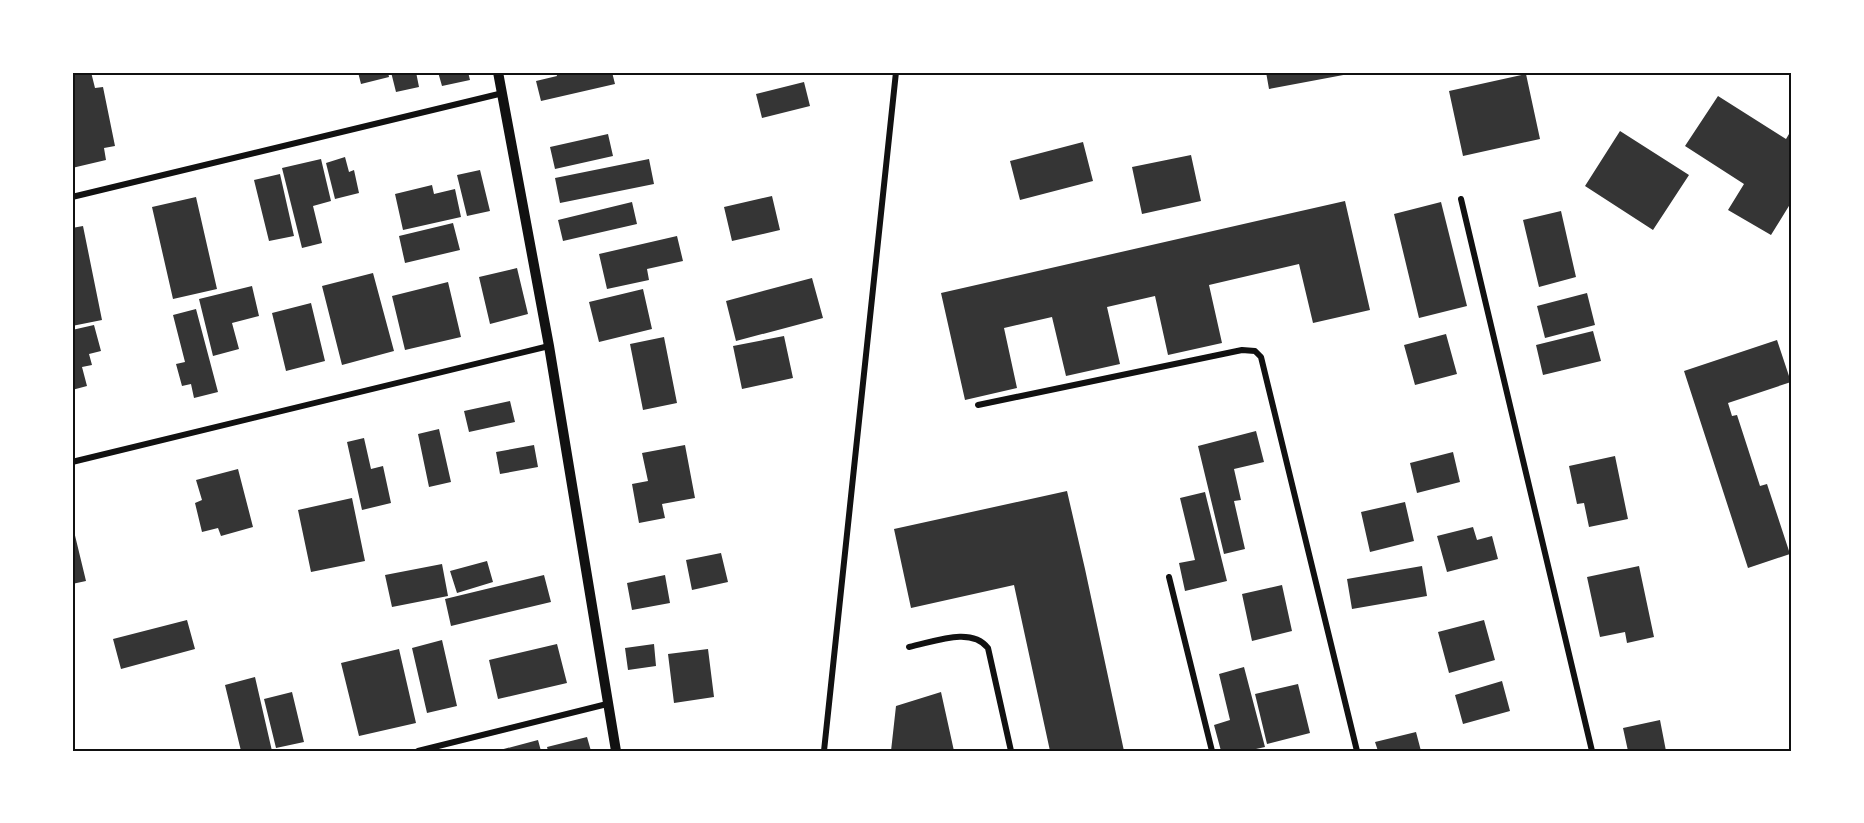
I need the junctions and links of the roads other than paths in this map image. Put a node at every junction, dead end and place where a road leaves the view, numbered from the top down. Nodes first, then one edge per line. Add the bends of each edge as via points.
1 (498, 72) edge
2 (896, 72) edge
3 (503, 93) junction
4 (72, 197) edge
5 (1461, 199) dead end
6 (549, 346) junction
7 (978, 405) dead end
8 (72, 462) edge
9 (1169, 578) dead end
10 (909, 647) dead end
11 (608, 704) junction
12 (418, 751) edge
13 (616, 751) edge
14 (824, 751) edge
15 (1011, 751) edge
16 (1212, 751) edge
17 (1357, 751) edge
18 (1592, 751) edge

1 - 3 street
2 - 14 street
3 - 4 street
3 - 6 street
5 - 18 street
6 - 8 street
6 - 11 street
7 - 17 street via 1242,350 1255,351 1261,357
9 - 16 street
10 - 15 street via 970,635 981,639 988,648
11 - 12 street
11 - 13 street

